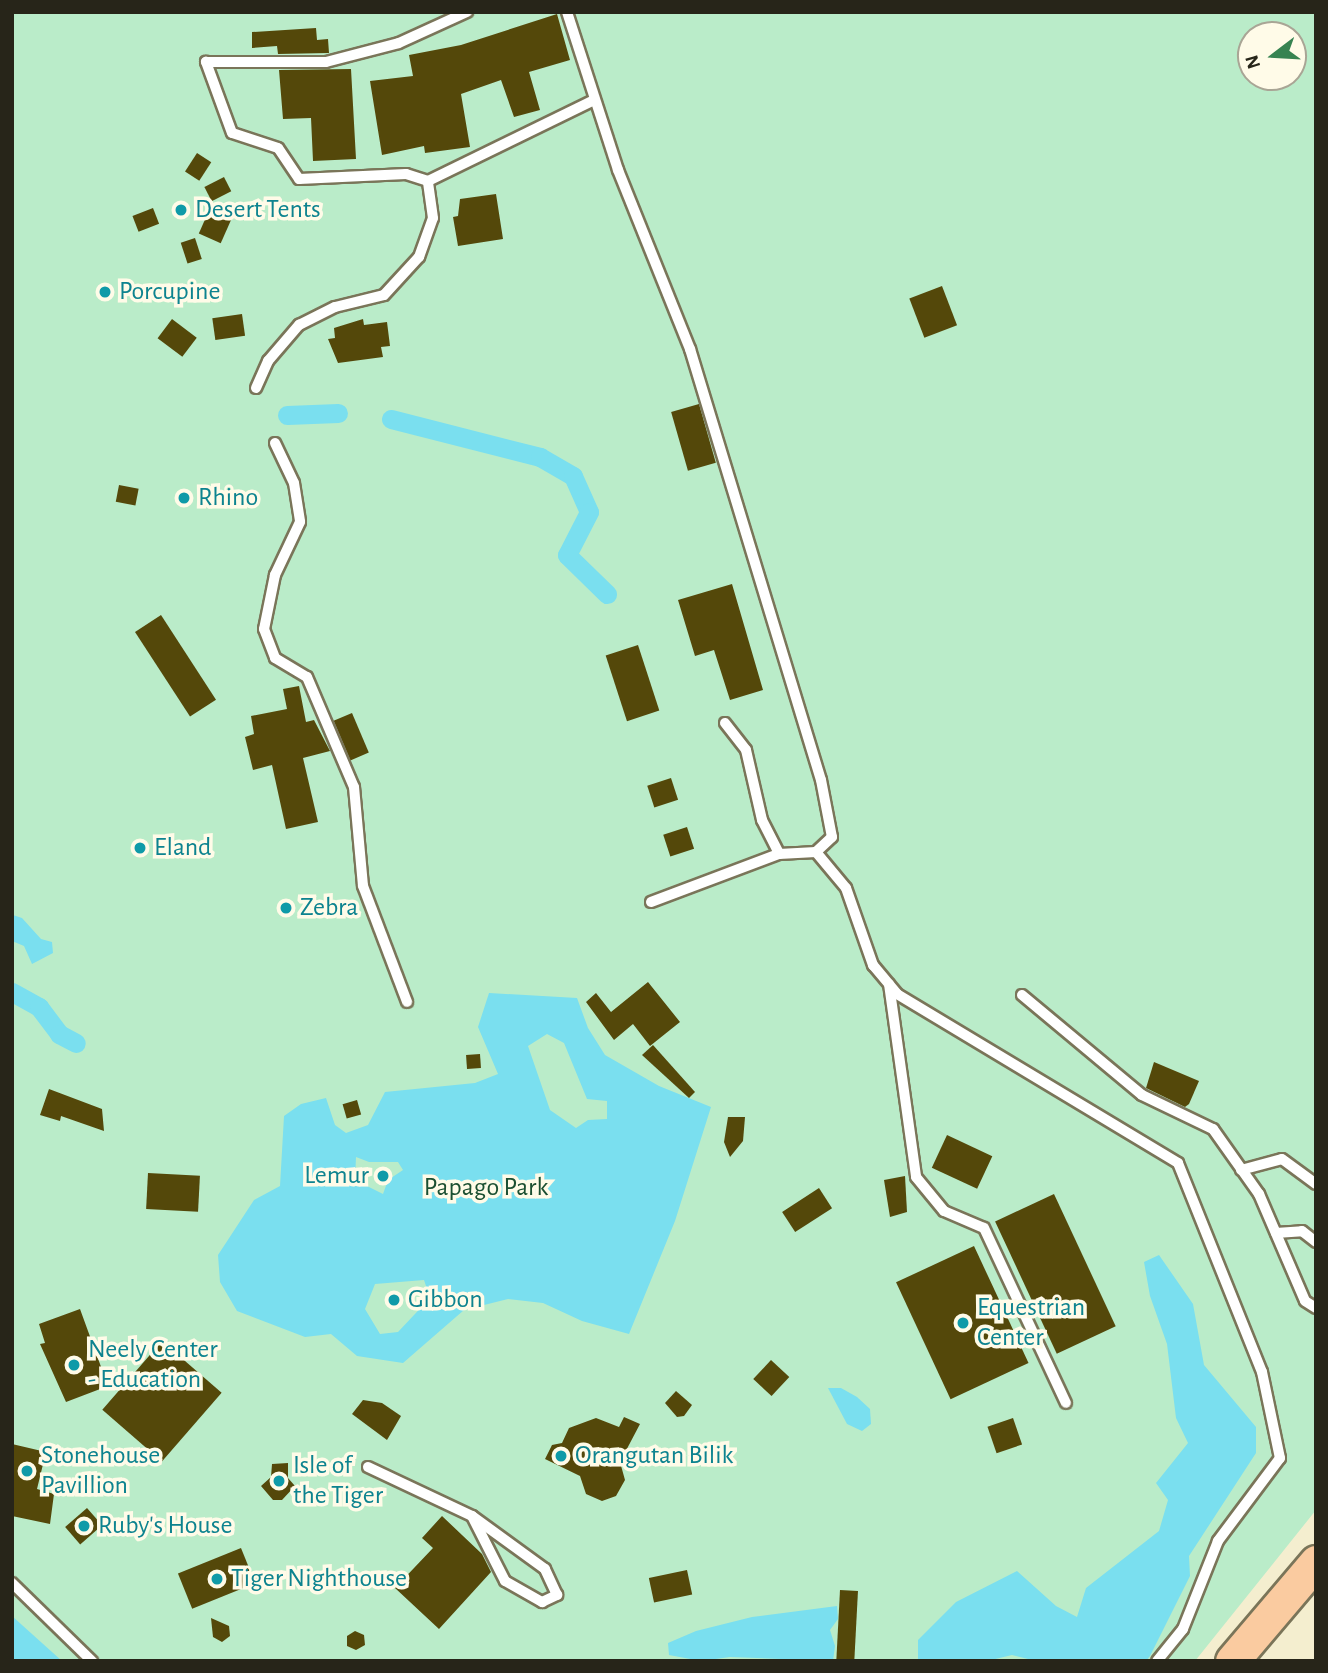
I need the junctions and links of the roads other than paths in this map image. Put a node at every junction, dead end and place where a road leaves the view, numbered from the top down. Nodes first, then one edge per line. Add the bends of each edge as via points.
1 (467, 12) edge
2 (567, 12) edge
3 (594, 100) junction
4 (428, 181) junction
5 (256, 388) dead end
6 (275, 443) dead end
7 (725, 723) dead end
8 (816, 852) junction
9 (779, 854) junction
10 (651, 902) dead end
11 (889, 984) junction
12 (1022, 995) dead end
13 (407, 1002) dead end
14 (1241, 1170) junction
15 (1316, 1184) edge
16 (1276, 1233) junction
17 (1316, 1242) edge
18 (1316, 1308) edge
19 (1066, 1403) dead end
20 (368, 1467) dead end
21 (472, 1516) junction
22 (1316, 1562) edge
23 (12, 1583) edge
24 (92, 1661) edge
25 (1157, 1661) edge
26 (1231, 1661) edge

1 - 4 lane via 398,43 326,62 206,62 232,133 278,148 299,179 406,174
2 - 3 lane
3 - 4 lane
3 - 8 lane via 690,348 821,780 832,837
4 - 5 lane via 433,218 419,257 384,295 335,307 299,325 268,361
6 - 13 lane via 294,483 300,522 275,575 264,629 275,658 307,677 334,734 354,787 363,886
7 - 9 lane via 746,750 762,820
8 - 9 lane
8 - 11 lane via 846,888 873,965
9 - 10 lane
11 - 19 lane via 916,1177 944,1211 984,1228
11 - 25 lane via 897,994 1178,1163 1262,1372 1280,1458 1219,1541 1183,1629
12 - 14 lane via 1142,1095 1213,1129
14 - 15 lane via 1282,1159
14 - 16 lane via 1259,1194
16 - 17 lane via 1302,1231
16 - 18 lane via 1305,1301
20 - 21 lane
21 - 21 lane via 505,1581 542,1602 558,1595 545,1569
22 - 26 main road
23 - 24 lane

